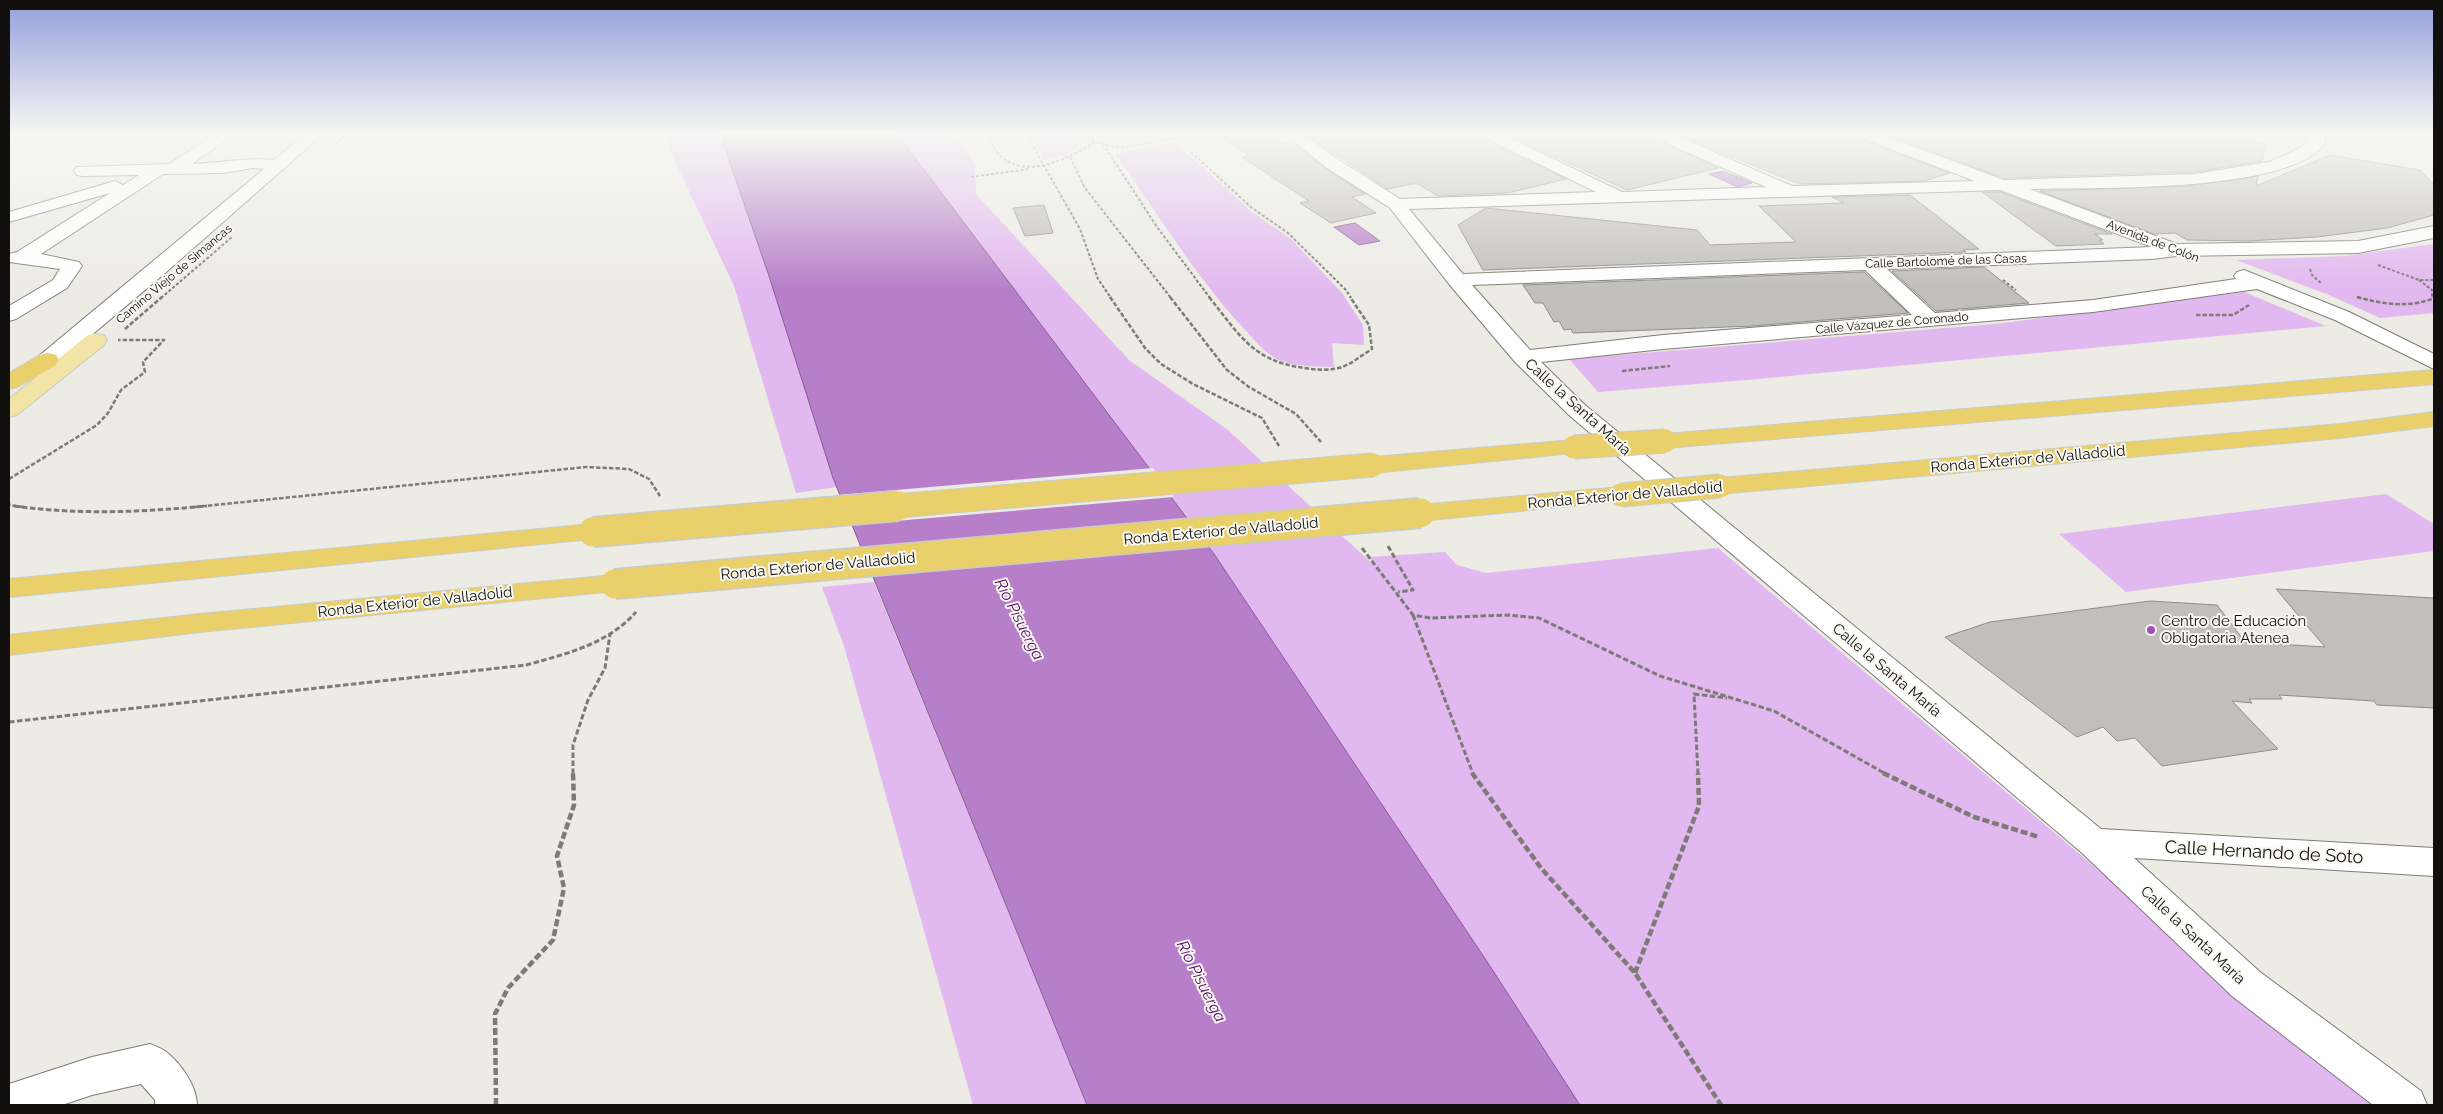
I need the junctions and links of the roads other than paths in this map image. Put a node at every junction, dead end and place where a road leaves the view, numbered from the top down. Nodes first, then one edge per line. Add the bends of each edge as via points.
1 (115, 186) edge
2 (136, 186) edge
3 (265, 186) edge
4 (275, 186) edge
5 (1368, 186) edge
6 (1596, 186) edge
7 (1779, 186) edge
8 (1949, 186) edge
9 (2005, 186) edge
10 (254, 187) edge
11 (1793, 192) junction
12 (1619, 197) junction
13 (1396, 204) junction
14 (10, 217) edge
15 (2434, 232) edge
16 (220, 235) junction
17 (2176, 250) junction
18 (16, 258) edge
19 (1870, 264) junction
20 (1456, 280) junction
21 (2261, 282) junction
22 (9, 315) edge
23 (1930, 320) junction
24 (96, 340) junction
25 (1522, 357) junction
26 (48, 360) junction
27 (2434, 362) edge
28 (2398, 374) junction
29 (2434, 377) edge
30 (9, 382) edge
31 (9, 392) edge
32 (9, 400) edge
33 (9, 410) edge
34 (2434, 419) edge
35 (2340, 431) junction
36 (2434, 431) edge
37 (9, 588) edge
38 (9, 645) edge
39 (2093, 842) junction
40 (2434, 862) edge
41 (9, 1104) edge
42 (176, 1105) edge
43 (2406, 1105) edge

1 - 14 street
2 - 18 street
3 - 16 street via 238,210
4 - 16 street, Camino Viejo de Simancas
5 - 13 street
6 - 12 street
7 - 11 street
8 - 11 street
9 - 17 street, Avenida de Colón
10 - 26 street, Camino Viejo de Simancas
11 - 12 street
12 - 13 street
13 - 20 street, Calle la Santa María
15 - 17 street, Calle Bartolomé de las Casas via 2358,246
16 - 24 street, Camino Viejo de Simancas
17 - 19 street, Calle Bartolomé de las Casas
17 - 21 street, Avenida de Colón
18 - 22 street via 72,266 60,284
19 - 20 street, Calle Bartolomé de las Casas
19 - 23 street
20 - 25 street, Calle la Santa María
21 - 23 street, Calle Vázquez de Coronado via 2093,306
21 - 27 street, Avenida de Colón via 2342,316
23 - 25 street, Calle Vázquez de Coronado
24 - 32 main road via 58,360
24 - 33 main road, Camino Viejo de Simancas
25 - 39 street, Calle la Santa María via 1585,416
26 - 30 highway
26 - 31 main road, Camino Viejo de Simancas
27 - 28 highway
28 - 29 highway
28 - 37 highway, bridge via 2322,385 593,532
34 - 35 highway, Ronda Exterior de Valladolid
35 - 36 highway
35 - 38 highway, Ronda Exterior de Valladolid, bridge via 615,584 200,623
39 - 40 street, Calle Hernando de Soto
39 - 43 street, Calle la Santa María via 2246,984
41 - 42 street via 92,1076 150,1062 176,1094

